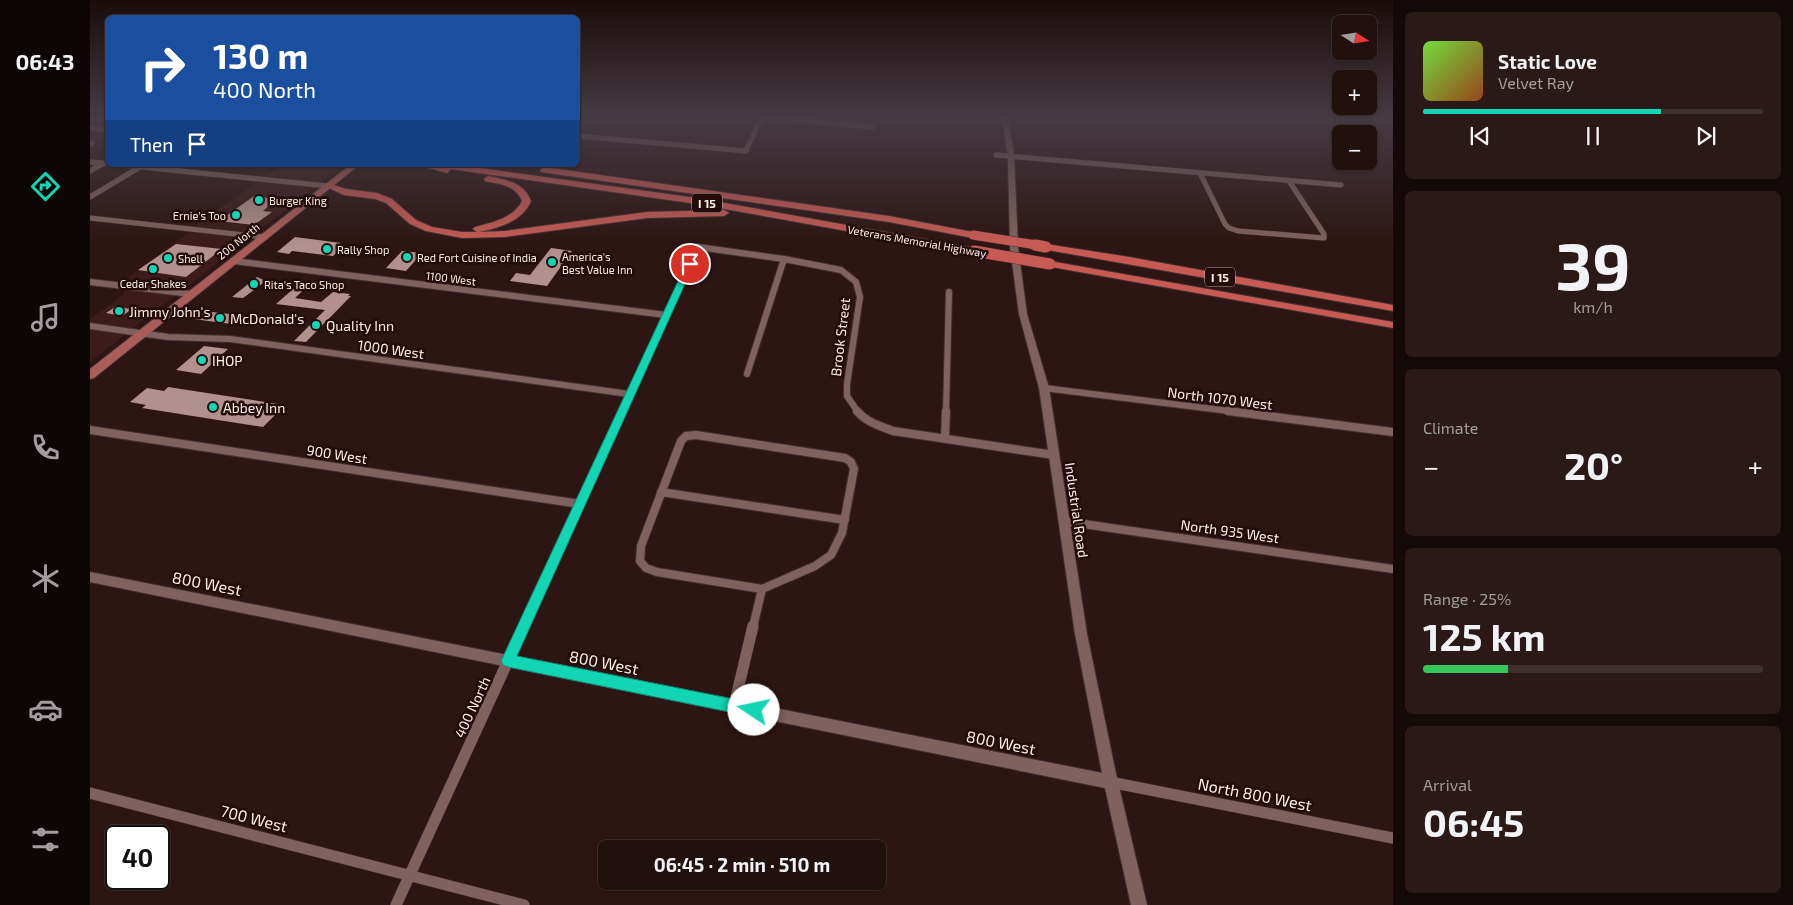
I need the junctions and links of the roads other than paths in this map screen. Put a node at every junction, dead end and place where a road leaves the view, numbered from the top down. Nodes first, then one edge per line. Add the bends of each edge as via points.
1 (1011, 160) edge
2 (1058, 160) edge
3 (90, 162) edge
4 (105, 163) edge
5 (105, 164) edge
6 (140, 167) edge
7 (151, 167) edge
8 (352, 167) edge
9 (431, 167) edge
10 (453, 167) edge
11 (524, 167) edge
12 (90, 171) edge
13 (1200, 173) junction
14 (1289, 181) junction
15 (1340, 185) dead end
16 (328, 186) junction
17 (90, 197) edge
18 (90, 218) edge
19 (834, 227) junction
20 (263, 237) junction
21 (698, 247) joint
22 (784, 259) junction
23 (234, 261) junction
24 (90, 282) edge
25 (949, 292) dead end
26 (191, 294) junction
27 (1393, 308) edge
28 (666, 314) junction
29 (1393, 325) edge
30 (90, 326) edge
31 (142, 333) junction
32 (747, 374) dead end
33 (90, 375) edge
34 (1044, 388) junction
35 (629, 394) junction
36 (90, 430) edge
37 (1393, 432) edge
38 (945, 439) junction
39 (1054, 455) junction
40 (662, 492) junction
41 (580, 504) junction
42 (846, 520) junction
43 (1063, 521) junction
44 (1393, 569) edge
45 (90, 577) edge
46 (762, 589) junction
47 (508, 661) junction
48 (734, 706) junction
49 (1110, 782) junction
50 (90, 793) edge
51 (1393, 838) edge
52 (410, 874) junction
53 (495, 901) edge
54 (396, 905) edge
55 (524, 905) edge
56 (1139, 905) edge

1 - 34 street, Industrial Road via 1012,223 1020,295
2 - 13 street
3 - 4 street
5 - 12 street
6 - 17 street
7 - 16 street
8 - 16 main road, 200 North
9 - 16 highway via 514,186 525,196 524,208 504,222 458,229 428,223 396,198 382,192
10 - 19 highway, Veterans Memorial Highway / I 15 via 697,201
11 - 27 highway, Veterans Memorial Highway / I 15, bridge via 889,219
13 - 14 street
13 - 14 street via 1229,228 1324,238
14 - 15 street
16 - 19 highway via 344,192 377,196 413,222 429,229 462,235 505,234 647,215 702,212 775,217
16 - 20 main road, 200 North
18 - 20 street
19 - 29 highway, Veterans Memorial Highway / I 15, bridge
20 - 23 main road, 200 North
21 - 22 street, Brook Street
21 - 28 street, 400 North
22 - 32 street
22 - 38 street, Brook Street via 841,270 856,282 860,297 846,390 857,412 884,429
23 - 26 main road, 200 North
23 - 28 street, 1100 West
24 - 26 street
25 - 38 street
26 - 31 main road, 200 North
28 - 35 street, 400 North
30 - 31 street, 1000 West
31 - 33 main road, 200 North
31 - 35 street, 1000 West via 230,339
34 - 37 street, North 1070 West
34 - 39 street, Industrial Road
35 - 41 street, 400 North
36 - 41 street, 900 West
38 - 39 street, Brook Street
39 - 43 street, Industrial Road
40 - 42 street
40 - 42 street via 681,441 686,436 696,435 845,458 854,469
40 - 46 street via 641,546 640,561 646,568
41 - 47 street, 400 North
42 - 46 street via 838,545 824,561
43 - 44 street, North 935 West
43 - 49 street, Industrial Road
45 - 47 street, 800 West
46 - 48 street
47 - 48 street, 800 West
47 - 52 street, 400 North
48 - 49 street, 800 West
49 - 51 street, North 800 West
49 - 56 street, Industrial Road
50 - 52 street, 700 West
52 - 53 street, 700 West
52 - 54 street, 400 North
53 - 55 street, 700 West

